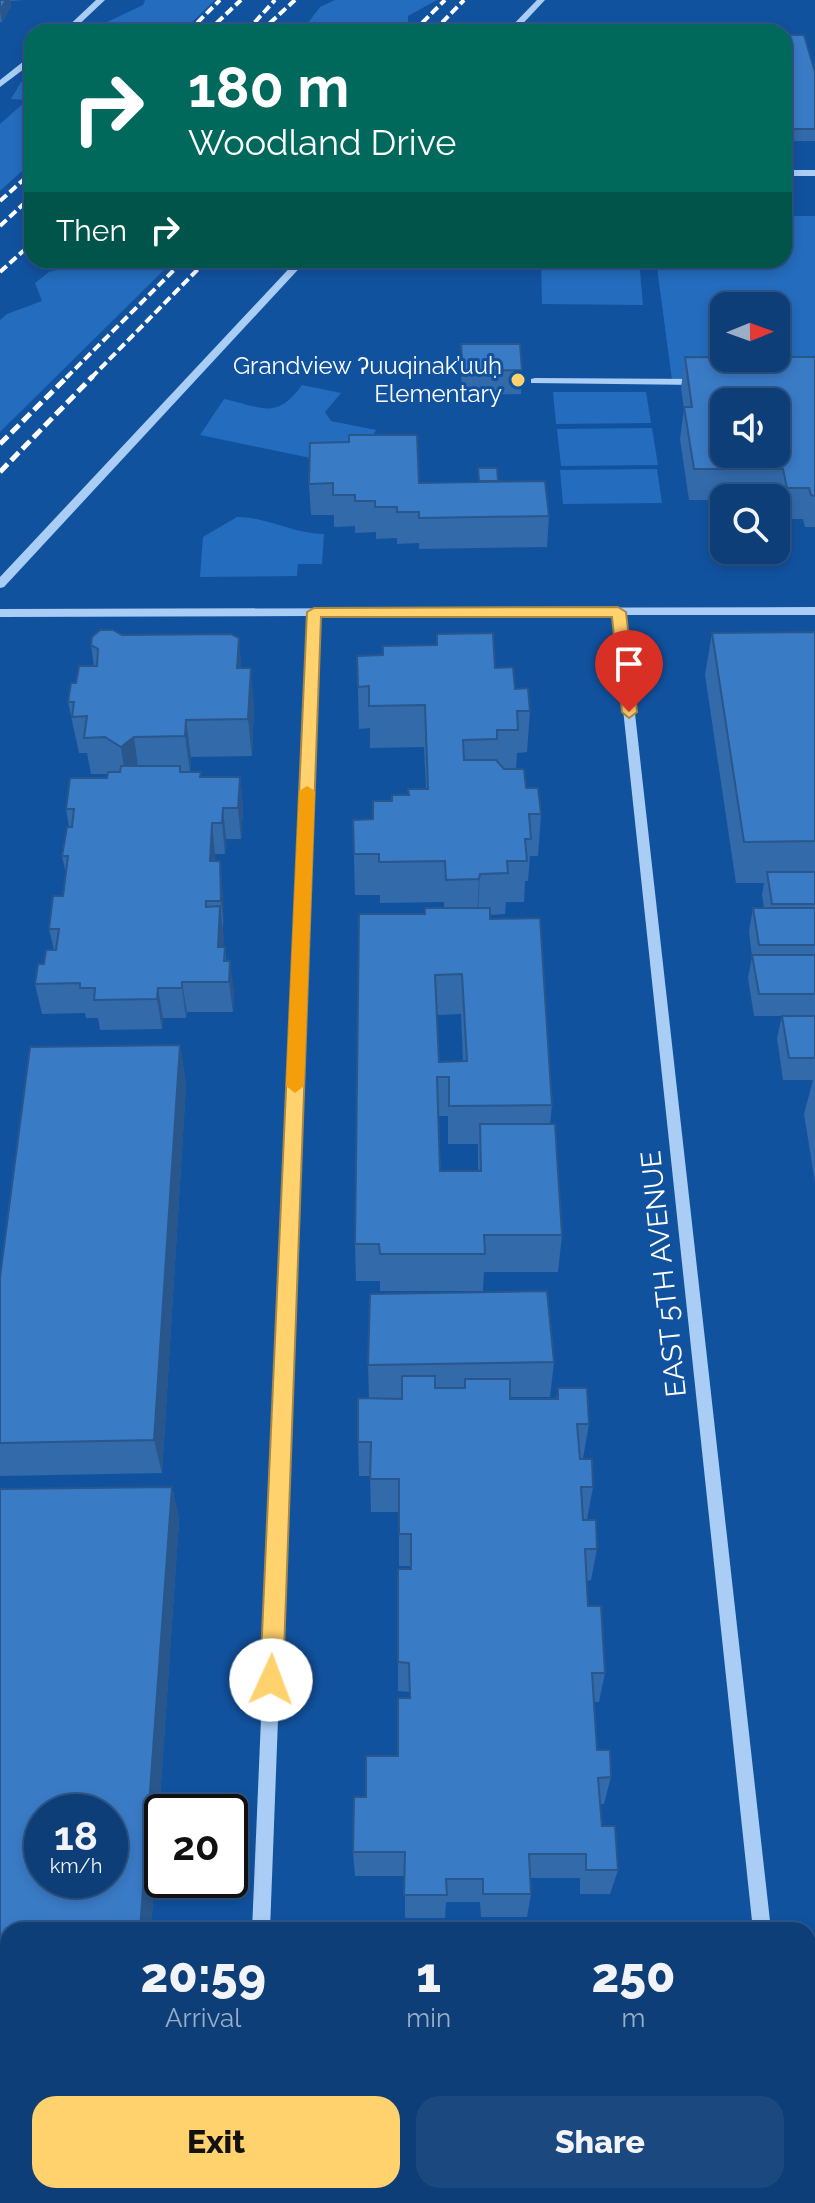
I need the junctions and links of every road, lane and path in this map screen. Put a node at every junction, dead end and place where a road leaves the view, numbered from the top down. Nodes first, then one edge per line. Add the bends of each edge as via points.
1 (101, 0) edge
2 (541, 0) edge
3 (75, 24) edge
4 (518, 24) edge
5 (24, 65) edge
6 (0, 84) edge
7 (792, 173) edge
8 (815, 173) edge
9 (295, 268) edge
10 (535, 381) dead end
11 (708, 382) edge
12 (0, 584) edge
13 (815, 611) edge
14 (314, 612) junction
15 (618, 612) junction
16 (0, 613) edge
17 (261, 1922) edge
18 (761, 1922) edge

1 - 3 street
2 - 4 street
5 - 6 street
7 - 8 street
9 - 12 street
10 - 11 street
13 - 15 street
14 - 15 street
14 - 16 street
14 - 17 street
15 - 18 street, EAST 5TH AVENUE

